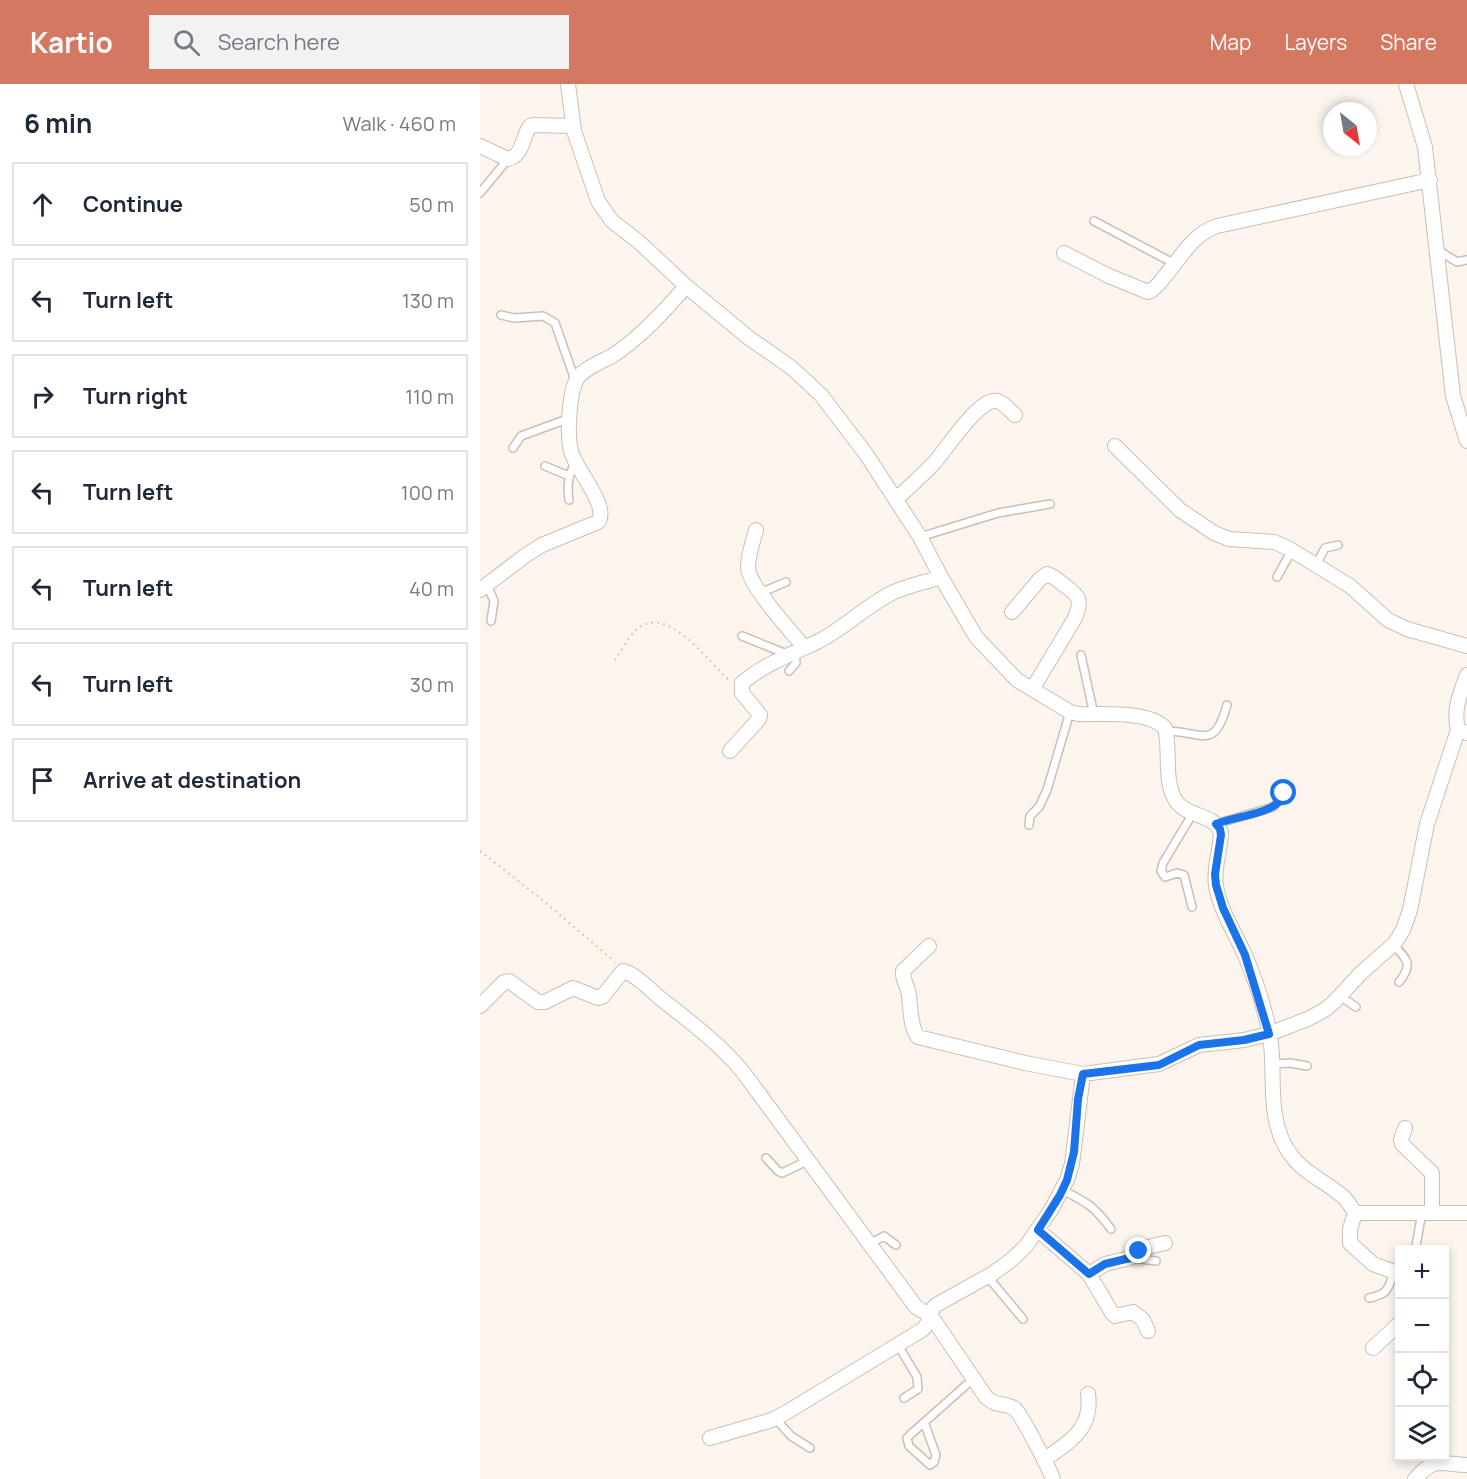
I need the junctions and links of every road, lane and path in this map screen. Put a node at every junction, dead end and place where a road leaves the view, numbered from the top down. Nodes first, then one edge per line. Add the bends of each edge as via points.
1 (568, 84) edge
2 (1406, 84) edge
3 (573, 126) junction
4 (480, 146) edge
5 (508, 159) junction
6 (1430, 180) junction
7 (480, 194) edge
8 (1094, 221) dead end
9 (1436, 249) junction
10 (1064, 253) dead end
11 (1466, 260) edge
12 (1175, 264) junction
13 (686, 286) junction
14 (501, 315) dead end
15 (575, 381) junction
16 (1015, 415) dead end
17 (570, 418) junction
18 (1467, 441) edge
19 (1115, 446) dead end
20 (513, 448) dead end
21 (576, 463) junction
22 (545, 466) dead end
23 (569, 476) junction
24 (896, 499) junction
25 (569, 500) dead end
26 (1050, 504) dead end
27 (756, 530) dead end
28 (920, 537) junction
29 (1338, 545) dead end
30 (1292, 550) junction
31 (1317, 565) junction
32 (941, 577) junction
33 (1278, 577) dead end
34 (786, 582) dead end
35 (483, 587) edge
36 (760, 593) junction
37 (1012, 612) dead end
38 (492, 621) dead end
39 (741, 636) dead end
40 (1467, 646) edge
41 (796, 651) junction
42 (1081, 655) dead end
43 (615, 660) dead end
44 (789, 671) dead end
45 (1467, 675) edge
46 (742, 683) junction
47 (1033, 688) junction
48 (1227, 705) dead end
49 (1070, 712) junction
50 (1094, 715) junction
51 (1166, 731) junction
52 (1462, 731) edge
53 (730, 751) dead end
54 (1283, 787) dead end
55 (1193, 813) junction
56 (1216, 824) junction
57 (1029, 825) dead end
58 (480, 851) edge
59 (1192, 907) dead end
60 (1394, 945) junction
61 (929, 946) dead end
62 (626, 972) junction
63 (1398, 982) dead end
64 (1340, 996) junction
65 (480, 1006) edge
66 (1356, 1007) dead end
67 (1269, 1034) junction
68 (1272, 1064) junction
69 (1307, 1066) dead end
70 (1083, 1074) junction
71 (1405, 1128) dead end
72 (766, 1158) dead end
73 (807, 1161) junction
74 (1062, 1190) junction
75 (1427, 1212) junction
76 (1355, 1213) junction
77 (1467, 1213) edge
78 (1111, 1229) dead end
79 (1038, 1230) junction
80 (1165, 1243) dead end
81 (870, 1244) junction
82 (896, 1245) dead end
83 (1416, 1245) edge
84 (1130, 1258) junction
85 (1156, 1261) dead end
86 (1395, 1272) edge
87 (1089, 1274) junction
88 (987, 1276) junction
89 (1395, 1276) edge
90 (1368, 1298) dead end
91 (931, 1316) junction
92 (1023, 1319) dead end
93 (1395, 1328) edge
94 (1148, 1331) dead end
95 (898, 1345) junction
96 (1373, 1348) dead end
97 (974, 1379) junction
98 (1088, 1394) dead end
99 (904, 1398) dead end
100 (776, 1418) junction
101 (924, 1422) junction
102 (710, 1438) dead end
103 (810, 1448) dead end
104 (1045, 1459) junction
105 (1467, 1466) edge
106 (1053, 1479) edge
107 (1415, 1479) edge

1 - 3 street
2 - 6 street via 1425,147
3 - 5 street via 533,124 519,152
3 - 13 street via 598,201 612,221
4 - 5 street
5 - 7 lane
6 - 9 street
6 - 12 street via 1217,226 1194,239
8 - 12 lane
9 - 11 lane via 1457,261
9 - 18 street via 1453,396
10 - 12 street via 1148,292 1158,286
13 - 15 street via 637,337
13 - 24 street via 808,382 829,404
14 - 15 lane via 543,316 555,323
15 - 17 street
16 - 24 street via 999,401 985,405
17 - 20 lane via 520,436
17 - 21 street via 569,440
19 - 30 street via 1180,510 1214,534 1274,542
21 - 23 lane
21 - 35 street via 602,511 598,522 526,555
22 - 23 lane
23 - 25 lane
24 - 28 street
26 - 28 lane via 977,518
27 - 36 street via 747,569
28 - 32 street
29 - 31 lane via 1325,548
30 - 31 street
30 - 33 lane
31 - 40 street via 1350,586 1388,620
32 - 41 street via 887,595 849,623
32 - 47 street via 976,636 1012,676
34 - 36 lane
35 - 38 lane via 494,601
36 - 41 street
37 - 47 street via 1047,574 1078,596 1075,618
39 - 41 lane
41 - 44 lane via 796,663
41 - 46 street via 756,671
42 - 50 lane
43 - 46 path via 637,629 651,623 663,624 687,638 729,681
45 - 52 street via 1456,708
46 - 53 street via 742,693 760,715
47 - 49 street
48 - 51 lane via 1213,734 1197,736
49 - 50 street
49 - 57 lane via 1047,790 1030,816
50 - 51 street via 1146,718 1160,723
51 - 55 street via 1172,793 1180,805
52 - 60 street via 1427,824 1410,910
54 - 56 lane via 1284,796 1273,807
55 - 56 street
55 - 59 lane via 1161,867 1165,877 1184,875
56 - 67 street via 1221,835 1215,874 1219,897 1245,955
58 - 62 path
60 - 63 lane via 1408,964
60 - 64 street
61 - 70 street via 902,976 918,1037
62 - 65 street via 620,973 598,998 573,988 538,1002 509,981
62 - 73 street via 732,1059
64 - 66 lane
64 - 67 street via 1310,1018
67 - 68 street
67 - 70 street via 1199,1045 1159,1065
68 - 69 lane
68 - 76 street via 1275,1120 1283,1142 1299,1165 1342,1195
70 - 74 street via 1072,1164
71 - 75 street via 1402,1144 1432,1173
72 - 73 lane via 782,1173
73 - 81 street
74 - 78 lane via 1097,1210
74 - 79 street
75 - 76 street
75 - 77 street
75 - 83 lane
76 - 86 street via 1350,1243 1373,1264
79 - 87 street
79 - 88 street via 1020,1252
80 - 84 street via 1148,1247
81 - 82 lane via 884,1236
81 - 91 street via 916,1307
84 - 85 lane
84 - 87 street via 1105,1264
87 - 94 street via 1115,1316 1133,1312
88 - 91 street via 933,1307
88 - 92 lane
89 - 90 lane via 1386,1292
91 - 95 street via 922,1330
91 - 97 street
93 - 96 street
95 - 99 lane via 918,1383 918,1389
95 - 100 street
97 - 101 lane
97 - 104 street via 993,1403 1018,1411
98 - 104 street via 1086,1421 1064,1446
100 - 102 street
100 - 103 lane
101 - 101 lane via 936,1455 930,1465 906,1440
104 - 106 street
105 - 107 street via 1453,1462 1431,1464

